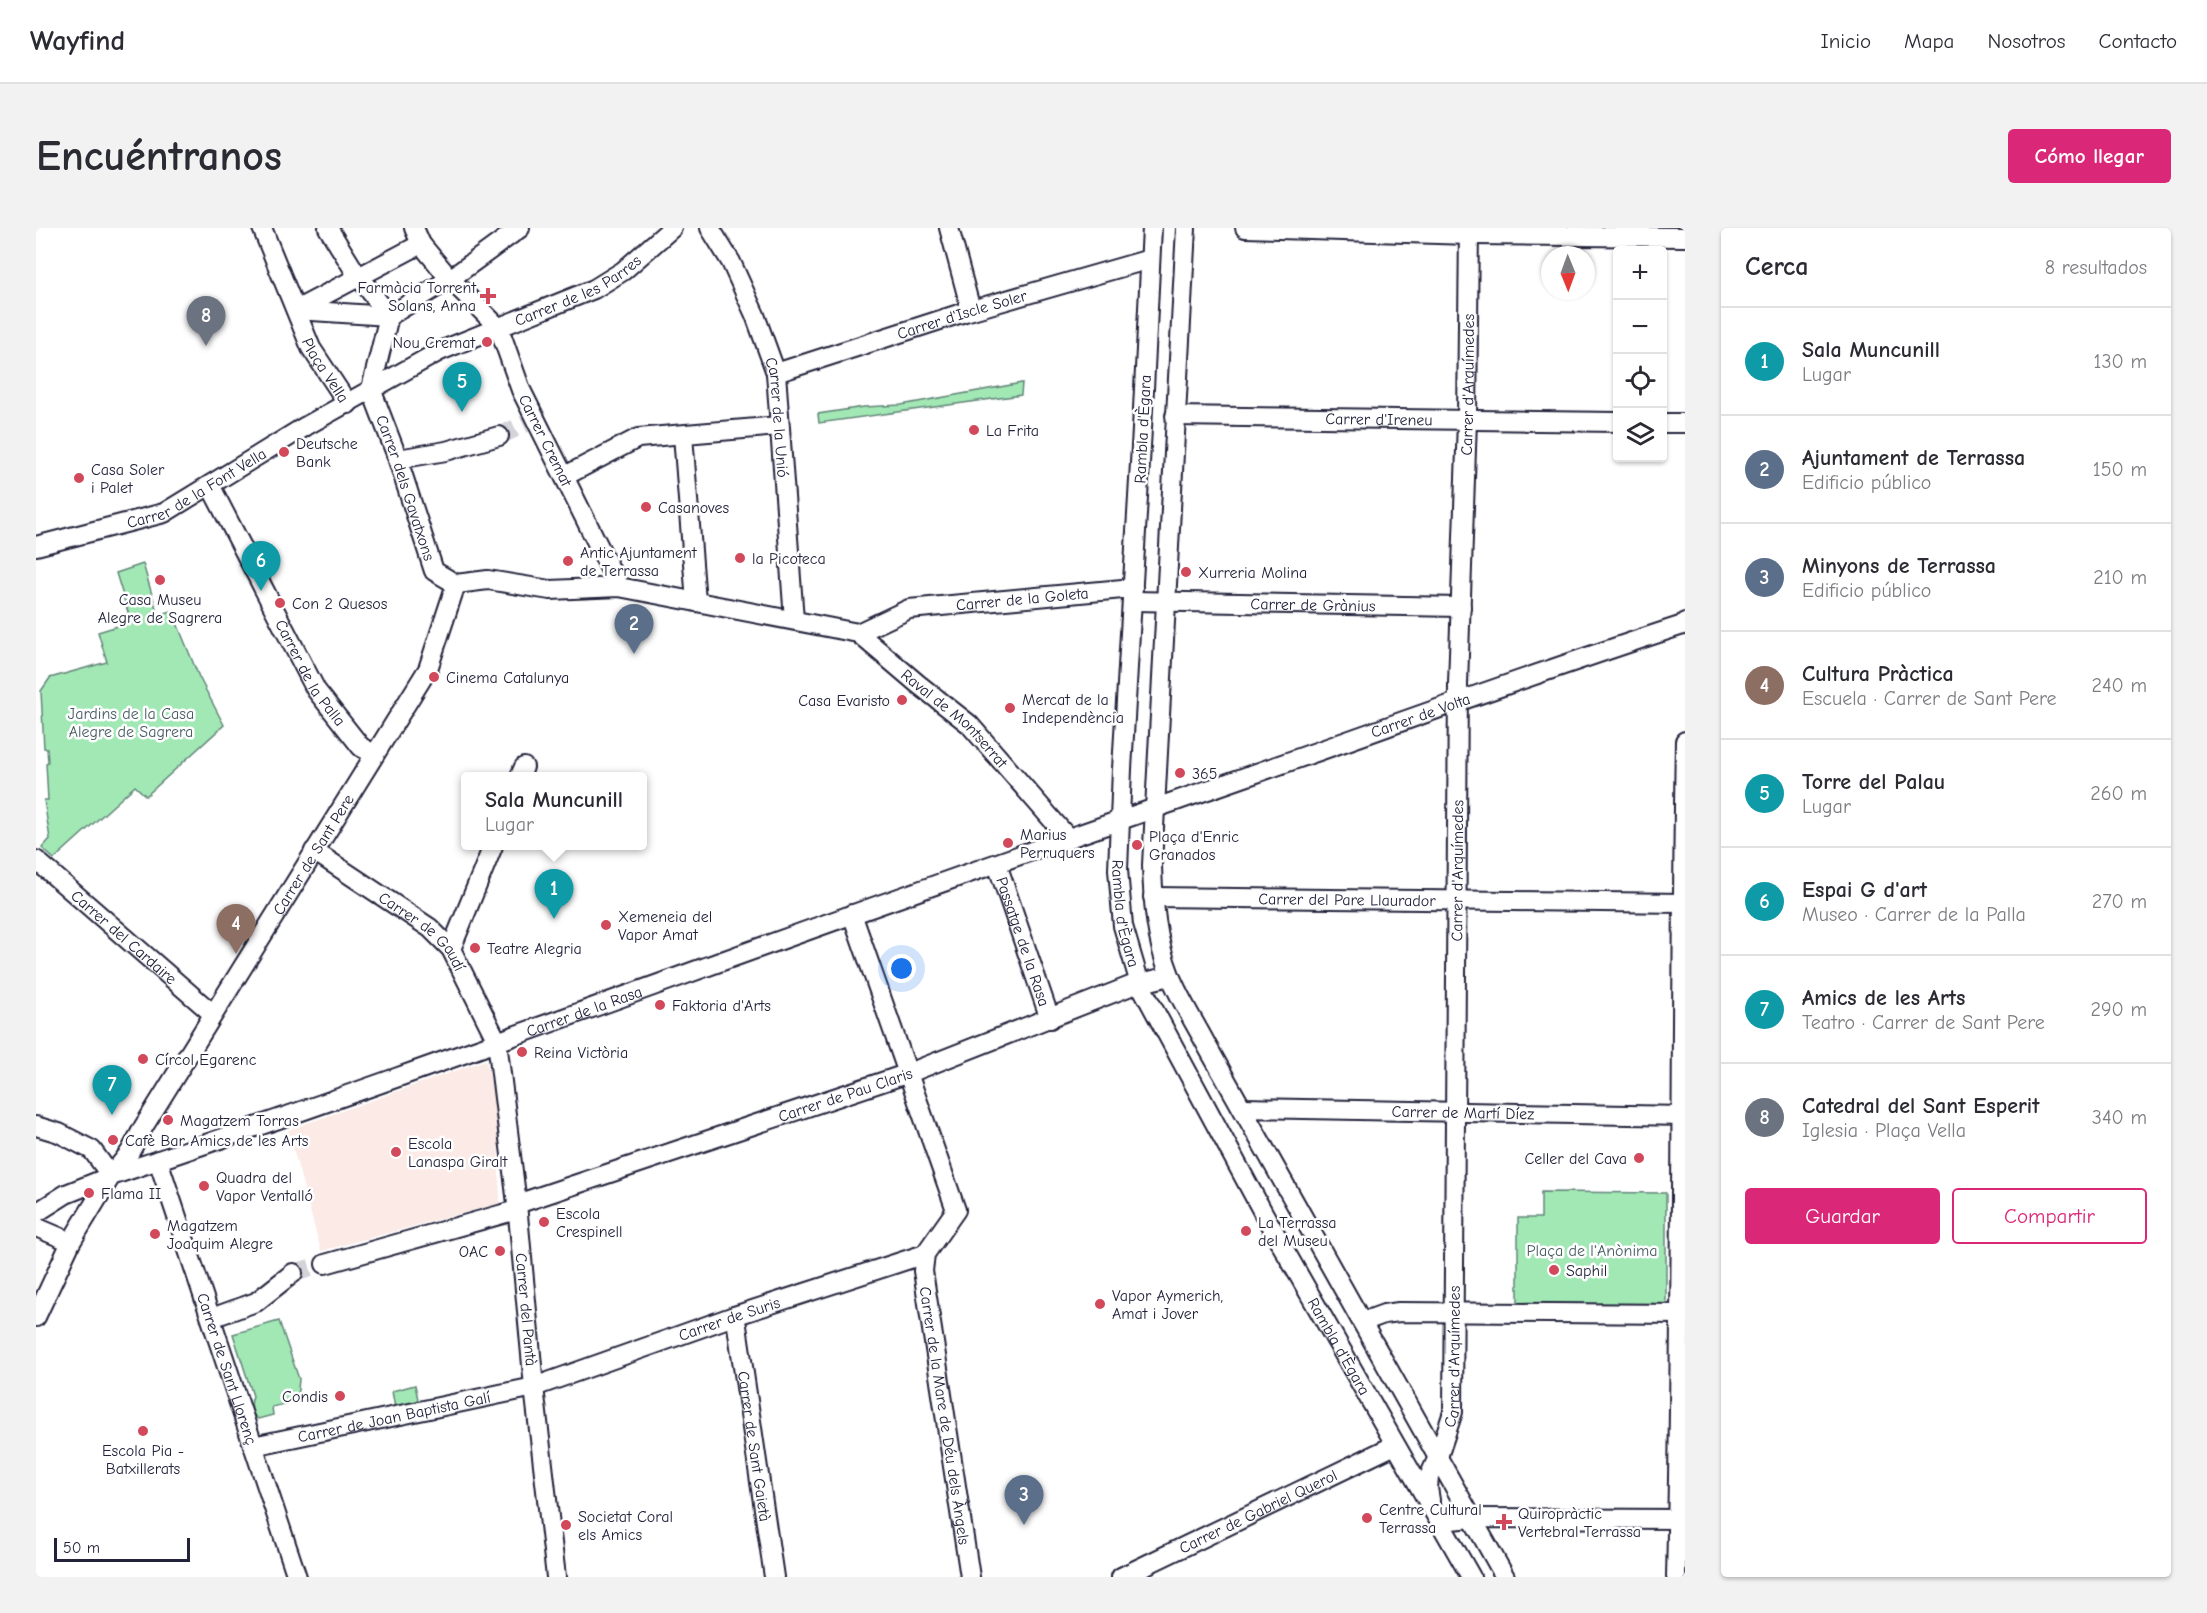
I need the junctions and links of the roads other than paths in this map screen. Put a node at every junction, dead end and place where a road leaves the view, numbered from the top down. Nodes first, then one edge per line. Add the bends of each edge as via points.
1 (262, 228) edge
2 (328, 228) edge
3 (520, 228) edge
4 (672, 228) edge
5 (710, 228) edge
6 (949, 228) edge
7 (1152, 228) edge
8 (1186, 228) edge
9 (1245, 228) edge
10 (1469, 232) edge
11 (418, 236) edge
12 (1685, 237) edge
13 (1150, 259) junction
14 (356, 273) junction
15 (454, 277) junction
16 (294, 305) junction
17 (971, 310) junction
18 (389, 316) junction
19 (503, 329) junction
20 (776, 373) junction
21 (375, 397) junction
22 (348, 404) junction
23 (1175, 416) junction
24 (1467, 420) junction
25 (1613, 422) edge
26 (1667, 423) edge
27 (1685, 423) edge
28 (779, 426) junction
29 (683, 435) junction
30 (499, 436) tunnel mouth
31 (398, 459) junction
32 (565, 476) junction
33 (210, 485) junction
34 (36, 546) edge
35 (456, 584) junction
36 (619, 587) junction
37 (1133, 595) junction
38 (696, 602) junction
39 (1166, 602) junction
40 (1461, 607) junction
41 (794, 620) junction
42 (1685, 622) edge
43 (858, 633) junction
44 (1458, 701) junction
45 (1685, 741) edge
46 (374, 754) junction
47 (1154, 808) junction
48 (1115, 816) junction
49 (1061, 836) junction
50 (491, 850) edge
51 (314, 851) junction
52 (36, 860) edge
53 (997, 864) junction
54 (1153, 897) junction
55 (1456, 901) junction
56 (1684, 903) edge
57 (852, 914) junction
58 (451, 949) junction
59 (1170, 976) junction
60 (1140, 984) junction
61 (213, 1014) junction
62 (1050, 1019) junction
63 (496, 1041) junction
64 (909, 1073) junction
65 (1243, 1108) junction
66 (1454, 1112) junction
67 (1683, 1115) edge
68 (36, 1126) edge
69 (159, 1160) junction
70 (111, 1176) junction
71 (517, 1207) junction
72 (1683, 1212) edge
73 (36, 1213) edge
74 (36, 1227) edge
75 (71, 1242) junction
76 (925, 1254) junction
77 (325, 1264) tunnel mouth
78 (293, 1273) tunnel mouth
79 (1453, 1313) junction
80 (1683, 1314) edge
81 (734, 1316) junction
82 (36, 1317) edge
83 (214, 1317) dead end
84 (1362, 1323) junction
85 (534, 1387) junction
86 (1395, 1445) junction
87 (253, 1446) junction
88 (1438, 1457) junction
89 (1436, 1514) junction
90 (1473, 1518) junction
91 (1681, 1519) edge
92 (297, 1577) edge
93 (555, 1577) edge
94 (774, 1577) edge
95 (968, 1577) edge
96 (1121, 1577) edge
97 (1471, 1577) edge
98 (1505, 1577) edge
99 (1676, 1577) edge

1 - 16 street
2 - 14 street
3 - 15 street
4 - 19 street, Carrer de les Parres via 623,271 594,289
5 - 20 street, Carrer de la Unió via 741,283
6 - 17 street
7 - 13 street, Rambla d'Ègara
8 - 23 street, Rambla d'Ègara
9 - 10 street
10 - 12 street
10 - 24 street, Carrer d'Arquímedes
11 - 14 street
11 - 15 street
13 - 17 street, Carrer d'Iscle Soler
13 - 37 street, Rambla d'Ègara
14 - 16 street
14 - 18 street
15 - 18 street
15 - 19 street
16 - 18 street, Plaça Vella
16 - 22 street, Plaça Vella via 311,348
17 - 20 street, Carrer d'Iscle Soler
18 - 21 street, Plaça Vella
19 - 21 street, Plaça Vella via 440,351
19 - 32 street, Carrer Cremat via 533,420
20 - 28 street, Carrer de la Unió
21 - 22 street, Plaça Vella
21 - 31 street, Carrer dels Gavatxons
22 - 33 street, Carrer de la Font Vella
23 - 24 street, Carrer d'Ireneu
23 - 39 street, Rambla d'Ègara
24 - 25 street, Carrer d'Ireneu
24 - 40 street, Carrer d'Arquímedes
26 - 27 street
28 - 29 street
28 - 41 street, Carrer de la Unió
29 - 32 street via 638,438
29 - 38 street
30 - 31 street
31 - 35 street, Carrer dels Gavatxons via 434,571
32 - 36 street, Carrer Cremat
33 - 34 street, Carrer de la Font Vella via 164,513
33 - 46 street, Carrer de la Palla via 316,690 361,747
35 - 36 street, Raval de Montserrat via 488,580 550,590
35 - 46 street, Carrer de Sant Pere via 428,669
36 - 38 street, Raval de Montserrat
37 - 39 street, Carrer de la Goleta
37 - 43 street, Carrer de la Goleta via 909,609
37 - 48 street, Rambla d'Ègara
38 - 41 street, Raval de Montserrat
39 - 40 street, Carrer de Grànius
39 - 47 street, Rambla d'Ègara
40 - 44 street, Carrer d'Arquímedes
41 - 43 street, Raval de Montserrat
42 - 44 street, Carrer de Volta via 1683,626
43 - 49 street, Raval de Montserrat via 969,724 1045,810
44 - 47 street, Carrer de Volta
44 - 55 street, Carrer d'Arquímedes
45 - 56 street
46 - 51 street, Carrer de Sant Pere
47 - 48 street
47 - 54 street, Rambla d'Ègara
48 - 49 street
48 - 60 street, Rambla d'Ègara via 1123,926
49 - 53 street, Carrer de la Rasa
50 - 58 street
51 - 58 street, Carrer de Gaudí via 430,928
51 - 61 street, Carrer de Sant Pere
52 - 61 street, Carrer del Cardaire
53 - 57 street, Carrer de la Rasa
53 - 62 street, Passatge de la Rasa
54 - 55 street, Carrer del Pare Llaurador
54 - 59 street, Rambla d'Ègara via 1158,937
55 - 56 street, Carrer del Pare Llaurador
55 - 66 street, Carrer d'Arquímedes
56 - 67 street
57 - 63 street, Carrer de la Rasa
57 - 64 street
58 - 63 street, Carrer de Gaudí
59 - 60 street, Carrer de Pau Claris
59 - 65 street, Rambla d'Ègara
60 - 62 street, Carrer de Pau Claris
60 - 86 street, Rambla d'Ègara
61 - 70 street, Carrer de Sant Pere via 130,1152
62 - 64 street, Carrer de Pau Claris
63 - 69 street, Carrer de la Rasa
63 - 71 street, Carrer del Pantà
64 - 71 street, Carrer de Pau Claris
64 - 76 street via 956,1210
65 - 66 street, Carrer de Martí Díez
65 - 84 street, Rambla d'Ègara
66 - 67 street, Carrer de Martí Díez
66 - 79 street, Carrer d'Arquímedes
67 - 72 street
68 - 70 street via 92,1150
69 - 70 street, Carrer de la Rasa
69 - 87 street, Carrer de Sant Llorenç
70 - 73 street, Carrer de la Rasa via 66,1194
70 - 75 street, Carrer de Sant Pere
71 - 77 street, Carrer de Pau Claris
71 - 85 street, Carrer del Pantà
72 - 80 street
74 - 75 street
75 - 82 street, Carrer de Sant Pere
76 - 81 street, Carrer de Suris
76 - 95 street, Carrer de la Mare de Déu dels Àngels via 923,1271
78 - 83 street via 256,1302
79 - 80 street
79 - 84 street via 1400,1312
79 - 88 street, Carrer d'Arquímedes via 1453,1412
80 - 91 street
81 - 85 street, Carrer de Suris
81 - 94 street, Carrer de Sant Gaietà
84 - 88 street, Rambla d'Ègara
85 - 87 street, Carrer de Joan Baptista Galí
85 - 93 street, Carrer del Pantà
86 - 89 street, Rambla d'Ègara
86 - 96 street, Carrer de Gabriel Querol
87 - 92 street, Carrer de Sant Llorenç
88 - 89 street, Carrer d'Arquímedes via 1428,1488
88 - 90 street, Rambla d'Ègara
89 - 90 street
89 - 97 street, Rambla d'Ègara
90 - 91 street
90 - 98 street, Rambla d'Ègara
91 - 99 street

